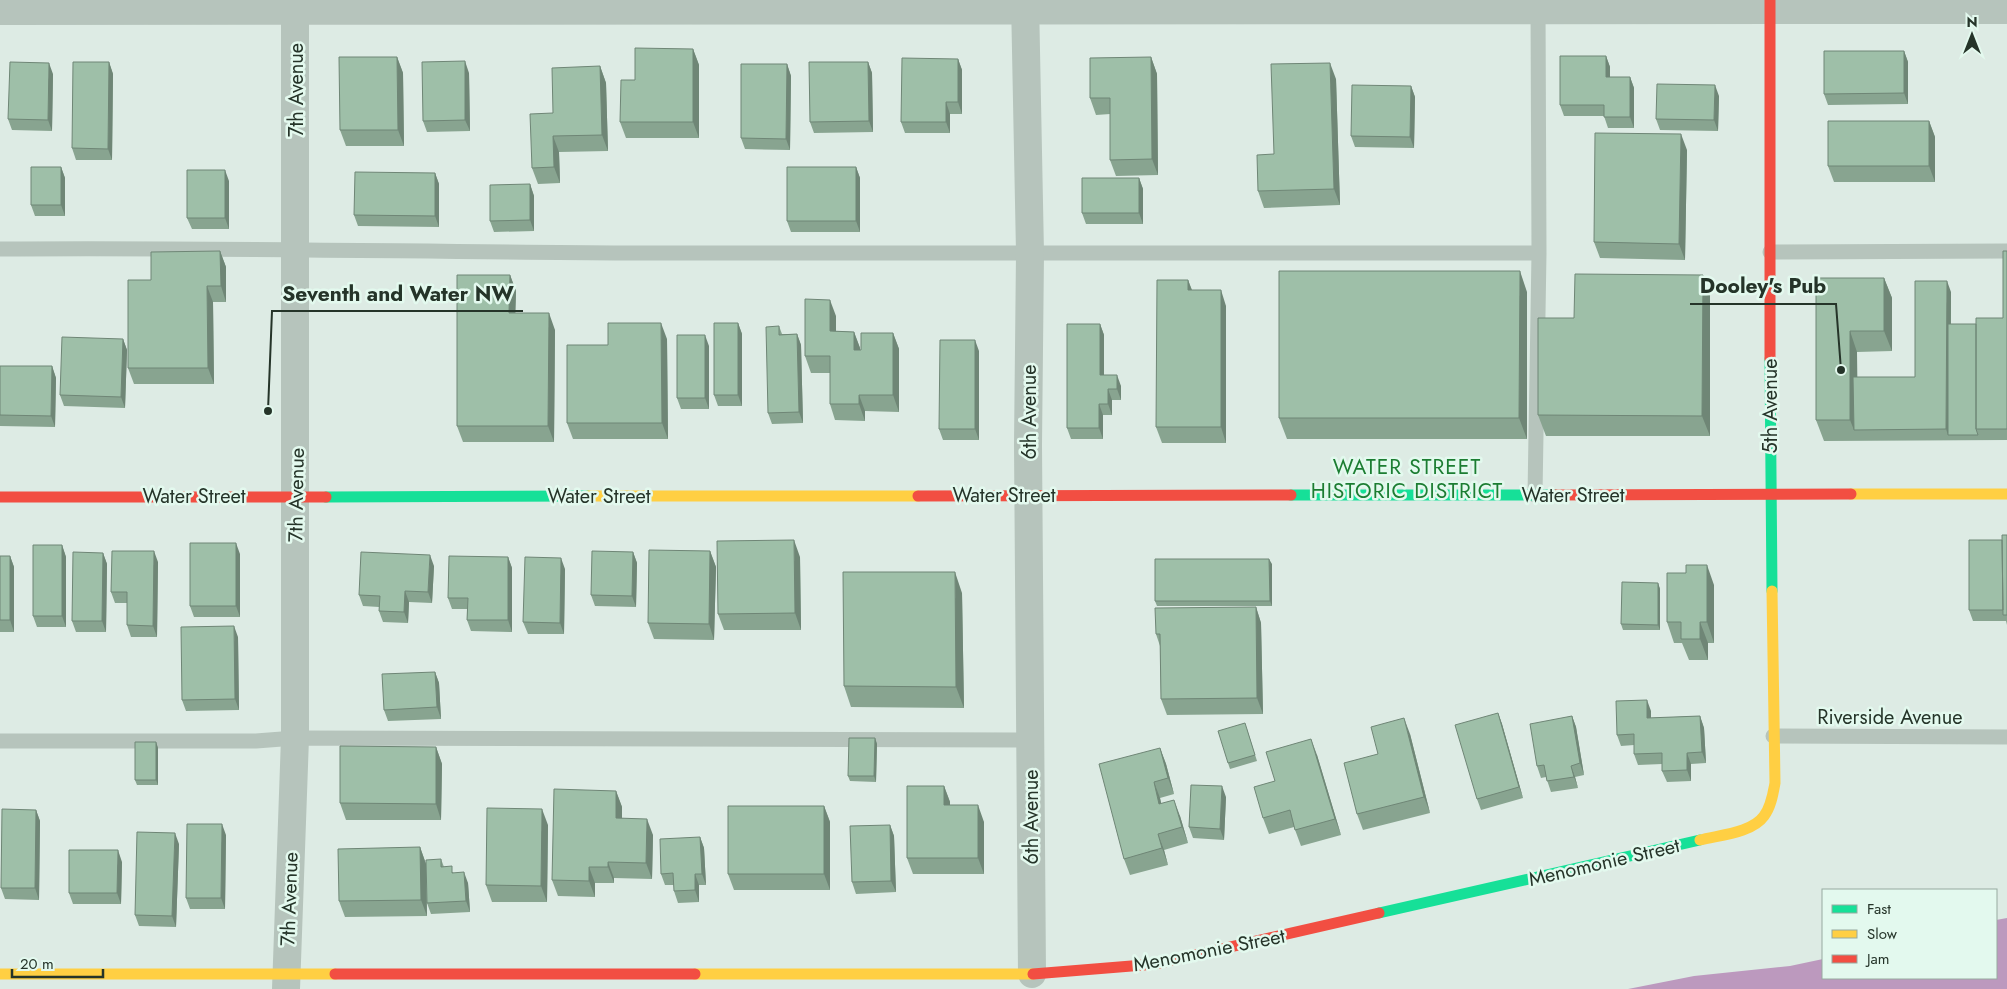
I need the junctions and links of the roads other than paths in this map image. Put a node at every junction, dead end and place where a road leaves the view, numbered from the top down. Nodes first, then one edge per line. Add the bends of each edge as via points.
1 (295, 5) edge
2 (1025, 5) edge
3 (1538, 5) edge
4 (1770, 5) edge
5 (2007, 10) edge
6 (0, 11) edge
7 (0, 249) edge
8 (297, 249) junction
9 (2007, 250) edge
10 (1770, 252) junction
11 (1030, 253) junction
12 (1539, 253) junction
13 (1770, 494) junction
14 (2007, 494) edge
15 (1536, 495) junction
16 (0, 496) edge
17 (296, 496) junction
18 (1030, 496) junction
19 (1774, 736) junction
20 (2007, 737) edge
21 (295, 738) junction
22 (1030, 740) junction
23 (0, 742) edge
24 (1768, 811) joint
25 (0, 974) edge
26 (1032, 974) junction
27 (286, 981) edge

1 - 2 street
1 - 6 street
1 - 8 street, 7th Avenue
2 - 3 street
2 - 11 street, 6th Avenue
3 - 4 street
3 - 12 lane
4 - 5 street
4 - 10 main road, 5th Avenue
7 - 8 lane
8 - 11 lane via 342,252
8 - 17 street, 7th Avenue
9 - 10 lane
10 - 13 main road, 5th Avenue
11 - 12 lane
11 - 18 street, 6th Avenue
12 - 15 lane
13 - 14 main road, Water Street
13 - 15 main road, Water Street
13 - 19 main road, 5th Avenue
15 - 18 main road, Water Street
16 - 17 main road, Water Street
17 - 18 main road, Water Street
17 - 21 street, 7th Avenue
18 - 22 street, 6th Avenue
19 - 20 lane, Riverside Avenue
19 - 24 main road, 5th Avenue via 1775,783
21 - 22 lane
21 - 23 lane
21 - 27 street, 7th Avenue
22 - 26 street, 6th Avenue
24 - 26 main road, Menomonie Street via 1758,824 1734,832 1156,964
25 - 27 main road, Menomonie Street
26 - 27 main road, Menomonie Street

